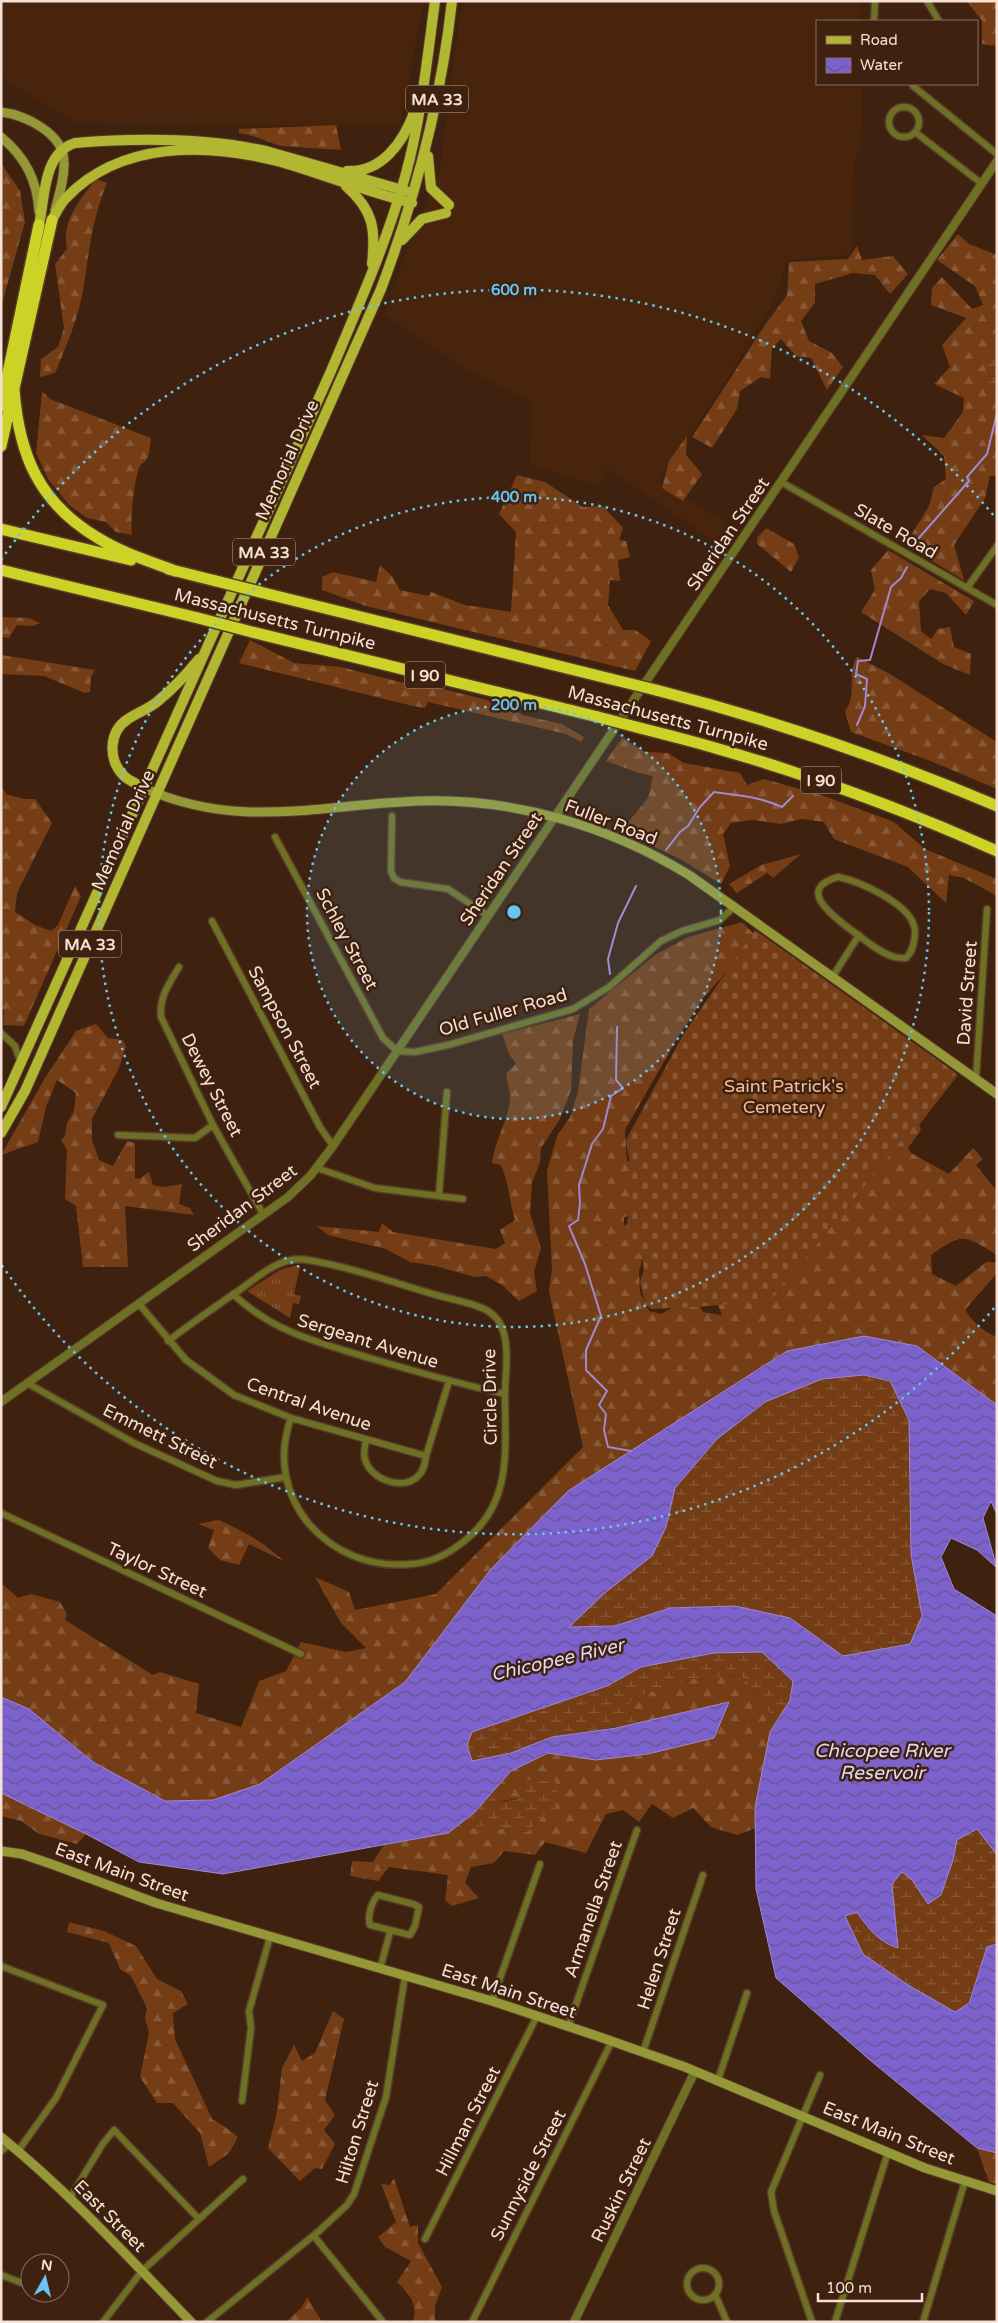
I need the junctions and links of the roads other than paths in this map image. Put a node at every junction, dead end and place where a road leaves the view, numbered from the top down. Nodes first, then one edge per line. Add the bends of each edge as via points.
1 (435, 1) edge
2 (452, 1) edge
3 (875, 1) edge
4 (927, 1) edge
5 (874, 20) edge
6 (938, 20) edge
7 (914, 85) edge
8 (422, 92) junction
9 (1, 112) edge
10 (914, 132) junction
11 (1, 137) edge
12 (426, 144) junction
13 (61, 150) junction
14 (997, 154) edge
15 (997, 161) edge
16 (334, 169) junction
17 (343, 183) junction
18 (981, 183) junction
19 (399, 194) junction
20 (413, 198) junction
21 (52, 220) junction
22 (39, 225) junction
23 (397, 247) junction
24 (370, 277) junction
25 (7, 392) edge
26 (1, 406) edge
27 (310, 417) junction
28 (320, 424) junction
29 (1, 446) edge
30 (781, 482) junction
31 (1, 529) edge
32 (997, 546) edge
33 (175, 571) junction
34 (1, 572) edge
35 (966, 588) junction
36 (997, 605) edge
37 (208, 646) junction
38 (144, 788) junction
39 (156, 793) junction
40 (997, 806) edge
41 (392, 816) dead end
42 (554, 817) junction
43 (275, 837) dead end
44 (997, 851) edge
45 (736, 906) junction
46 (987, 909) dead end
47 (487, 915) junction
48 (212, 921) dead end
49 (859, 935) junction
50 (179, 967) dead end
51 (833, 976) junction
52 (1, 1033) edge
53 (397, 1051) junction
54 (21, 1064) junction
55 (976, 1078) junction
56 (6, 1090) edge
57 (447, 1092) dead end
58 (997, 1094) edge
59 (1, 1107) edge
60 (213, 1124) junction
61 (1, 1133) edge
62 (118, 1136) dead end
63 (333, 1146) junction
64 (317, 1168) junction
65 (439, 1195) junction
66 (463, 1198) dead end
67 (263, 1214) junction
68 (233, 1294) junction
69 (139, 1304) junction
70 (168, 1341) junction
71 (449, 1381) junction
72 (27, 1383) junction
73 (505, 1394) junction
74 (1, 1402) edge
75 (291, 1418) junction
76 (366, 1440) junction
77 (426, 1456) junction
78 (286, 1477) junction
79 (1, 1513) edge
80 (301, 1654) dead end
81 (637, 1830) dead end
82 (1, 1851) edge
83 (540, 1864) dead end
84 (703, 1875) dead end
85 (390, 1932) junction
86 (270, 1937) junction
87 (1, 1966) edge
88 (380, 1969) junction
89 (405, 1976) junction
90 (747, 1993) dead end
91 (492, 2000) junction
92 (537, 2016) junction
93 (568, 2027) junction
94 (612, 2042) junction
95 (643, 2052) junction
96 (694, 2071) junction
97 (820, 2075) dead end
98 (718, 2080) junction
99 (242, 2101) dead end
100 (802, 2116) junction
101 (1, 2137) edge
102 (10, 2144) junction
103 (18, 2150) junction
104 (1, 2151) edge
105 (888, 2152) junction
106 (243, 2178) dead end
107 (965, 2181) junction
108 (997, 2191) edge
109 (70, 2198) junction
110 (198, 2218) junction
111 (314, 2236) junction
112 (425, 2240) dead end
113 (142, 2272) junction
114 (1, 2275) edge
115 (20, 2282) edge
116 (715, 2294) junction
117 (103, 2322) edge
118 (191, 2322) edge
119 (207, 2322) edge
120 (382, 2322) edge
121 (472, 2322) edge
122 (574, 2322) edge
123 (726, 2322) edge
124 (812, 2322) edge
125 (834, 2322) edge
126 (923, 2322) edge

1 - 8 main road, Memorial Drive / MA 33
2 - 12 main road, Memorial Drive / MA 33 via 440,84
3 - 5 street
4 - 6 street
7 - 14 street
8 - 16 main road via 407,132 392,152 366,169
8 - 19 main road, Memorial Drive / MA 33
9 - 13 main road via 38,125 54,138
10 - 10 street via 918,119 914,111 901,108 893,112 889,122 892,131 906,137
10 - 18 street
11 - 22 main road via 16,150 29,170 38,196
12 - 20 main road, Memorial Drive / MA 33
12 - 23 main road via 431,188 447,209 422,219
13 - 16 main road via 75,143 88,142 219,142 266,150
13 - 21 main road via 64,169
13 - 22 main road via 50,167
15 - 18 street, Sheridan Street
16 - 19 main road
17 - 19 main road
17 - 21 main road via 280,162 232,152 152,152 126,159 82,183 64,199
17 - 24 main road via 359,197 373,228
18 - 30 street, Sheridan Street
19 - 20 main road
19 - 24 main road, Memorial Drive / MA 33
20 - 23 main road, Memorial Drive / MA 33
21 - 25 highway
22 - 25 highway
23 - 28 main road, Memorial Drive / MA 33
24 - 27 main road, Memorial Drive / MA 33
25 - 26 highway
25 - 29 highway
25 - 33 highway via 26,458 57,506 98,539
27 - 28 main road
27 - 37 main road, Memorial Drive / MA 33
28 - 39 main road, Memorial Drive / MA 33
30 - 35 street, Slate Road
30 - 42 street, Sheridan Street
31 - 33 highway, Massachusetts Turnpike / I 90
32 - 35 street
33 - 40 highway, Massachusetts Turnpike / I 90, bridge via 717,705 901,766
34 - 44 highway, Massachusetts Turnpike / I 90, bridge via 724,750 902,810
35 - 36 street, Slate Road
37 - 38 main road, Memorial Drive / MA 33
37 - 38 main road via 179,684 153,706 127,719 118,729 112,755 116,767 125,778
38 - 39 main road, Fuller Road
38 - 54 main road, Memorial Drive / MA 33
39 - 42 main road, Fuller Road via 200,806 250,813 315,811 392,802 454,801 514,808
39 - 61 main road, Memorial Drive / MA 33 via 25,1091
41 - 47 street via 391,871 394,878 400,882 448,889
42 - 45 main road, Fuller Road via 604,833 652,854
42 - 47 street, Sheridan Street
43 - 53 street, Schley Street via 383,1038
45 - 51 main road, Fuller Road
45 - 53 street, Old Fuller Road via 720,920 660,941 609,987 573,1009 415,1052
46 - 55 street, David Street
47 - 53 street, Sheridan Street
48 - 63 street, Sampson Street via 266,1019 320,1128
49 - 49 street via 824,909 820,902 820,887 828,880 838,877 852,880 874,890 895,904 914,925 914,944 906,958 879,950
49 - 51 street
50 - 60 street, Dewey Street via 160,1003 161,1017
51 - 55 main road, Fuller Road
52 - 54 street via 15,1046
53 - 63 street, Sheridan Street
54 - 56 main road, Memorial Drive / MA 33
55 - 58 main road, Fuller Road
56 - 59 main road, Memorial Drive / MA 33
57 - 65 street
60 - 62 street via 195,1138
60 - 67 street, Dewey Street
63 - 64 street, Sheridan Street
64 - 65 street via 375,1188
64 - 67 street, Sheridan Street via 288,1197
65 - 66 street
67 - 69 street, Sheridan Street
68 - 70 street, Circle Drive
68 - 71 street, Sergeant Avenue via 244,1305 292,1334
68 - 73 street, Circle Drive via 277,1265 299,1259 487,1311 502,1328 504,1337
69 - 70 street, Central Avenue
69 - 72 street, Sheridan Street
70 - 75 street, Central Avenue via 186,1360 234,1395
71 - 73 street, Sergeant Avenue
71 - 77 street
72 - 74 street, Sheridan Street
72 - 78 street, Emmett Street via 134,1443 216,1481 236,1485
73 - 78 street, Circle Drive via 505,1468 494,1505 469,1538 430,1561 410,1565 380,1564 341,1552 307,1523
75 - 76 street, Central Avenue
75 - 78 street, Circle Drive via 286,1438
76 - 77 street, Central Avenue
76 - 77 street via 366,1464 377,1476 391,1482 416,1478
79 - 80 street, Taylor Street
81 - 93 street, Armanella Street
82 - 86 main road, East Main Street via 22,1854 156,1903
83 - 91 street
84 - 95 street, Helen Street
85 - 85 street via 410,1935 419,1907 378,1895 368,1921 370,1925
85 - 88 street
86 - 88 main road, East Main Street
86 - 99 street via 249,2011 251,2028
87 - 103 street via 102,2005 56,2098
88 - 89 main road, East Main Street
89 - 91 main road, East Main Street
89 - 111 street, Hilton Street via 386,2097 371,2147 347,2205
90 - 98 street
91 - 92 main road, East Main Street
92 - 93 main road, East Main Street
92 - 112 street, Hillman Street
93 - 94 main road, East Main Street
94 - 95 main road, East Main Street
94 - 121 street, Sunnyside Street
95 - 96 main road, East Main Street
96 - 98 main road, East Main Street
96 - 122 street, Ruskin Street
97 - 100 street
98 - 100 main road, East Main Street
100 - 105 main road, East Main Street
100 - 124 street via 771,2198
101 - 102 main road, East Street
102 - 103 main road, East Street
102 - 104 street
103 - 109 main road, East Street
105 - 107 main road, East Main Street
105 - 125 street
106 - 110 street
107 - 108 main road, East Main Street
107 - 126 street
109 - 110 street via 114,2130
109 - 113 main road, East Street
110 - 113 street
111 - 119 street, Hilton Street
111 - 120 street
113 - 117 street
113 - 118 main road, East Street
114 - 115 street
116 - 116 street via 706,2299 694,2297 687,2286 690,2275 701,2268 711,2270 718,2282
116 - 123 street

